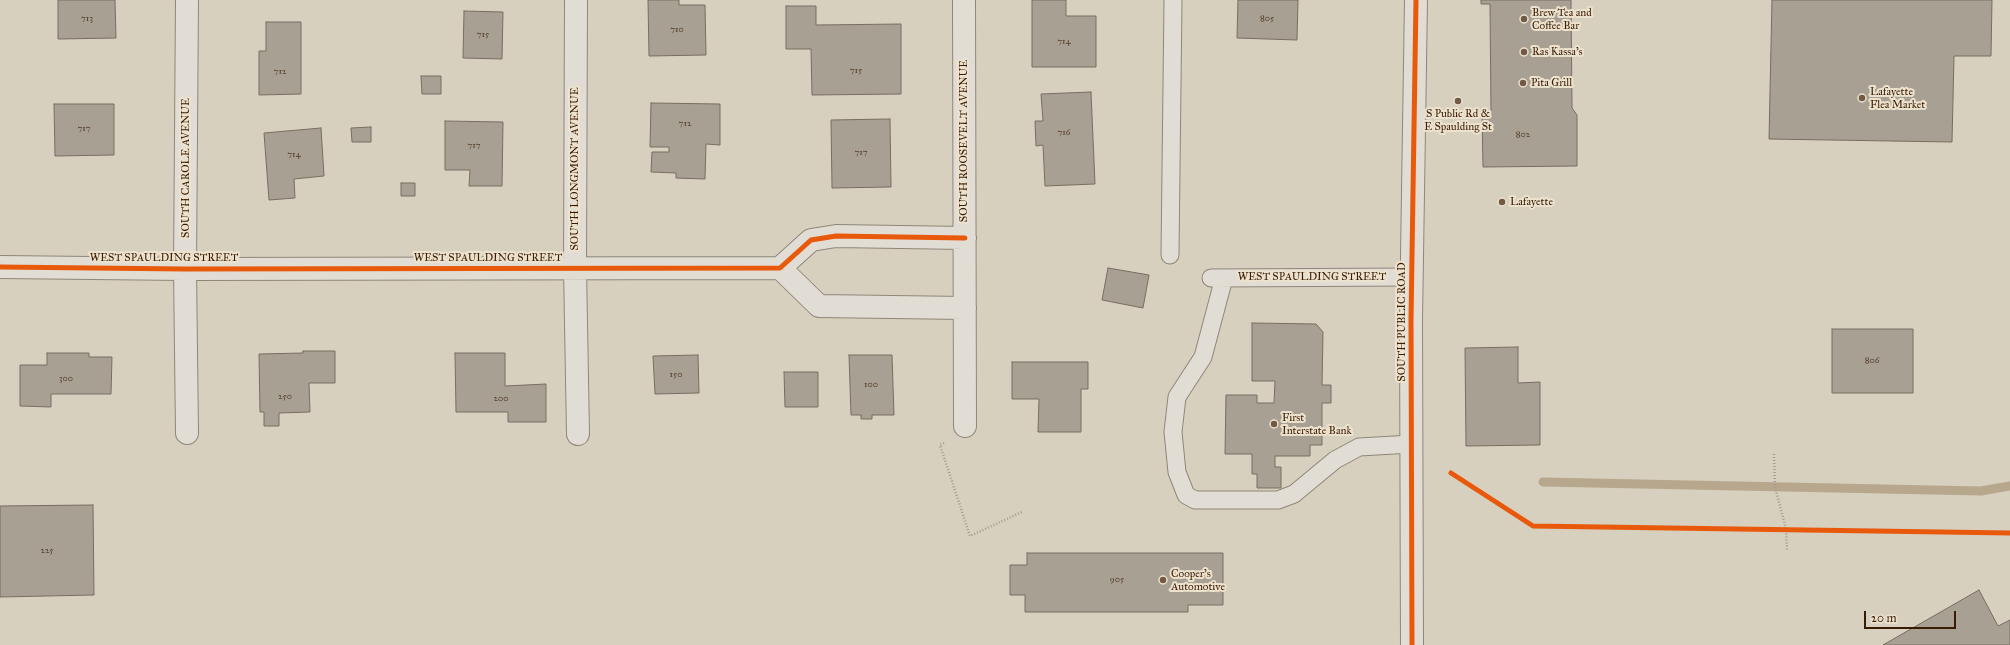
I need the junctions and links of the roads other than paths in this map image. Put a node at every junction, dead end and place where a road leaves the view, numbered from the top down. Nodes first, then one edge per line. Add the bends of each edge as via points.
1 (187, 0) edge
2 (576, 0) edge
3 (964, 0) edge
4 (1173, 0) edge
5 (1416, 0) edge
6 (965, 238) junction
7 (1170, 255) dead end
8 (0, 267) edge
9 (575, 268) junction
10 (780, 268) junction
11 (185, 269) junction
12 (1413, 277) junction
13 (965, 308) junction
14 (965, 426) road end
15 (187, 433) dead end
16 (578, 434) dead end
17 (1412, 444) junction
18 (1412, 645) edge

1 - 11 street, SOUTH CAROLE AVENUE
2 - 9 street, SOUTH LONGMONT AVENUE
3 - 6 street, SOUTH ROOSEVELT AVENUE
4 - 7 lane
5 - 12 street, SOUTH PUBLIC ROAD
6 - 10 street via 836,236 810,240
6 - 13 street, SOUTH ROOSEVELT AVENUE
8 - 11 street, WEST SPAULDING STREET
9 - 10 street, WEST SPAULDING STREET
9 - 11 street, WEST SPAULDING STREET
9 - 16 street, SOUTH LONGMONT AVENUE
10 - 13 street via 819,306
11 - 15 street, SOUTH CAROLE AVENUE
12 - 17 street, SOUTH PUBLIC ROAD
12 - 17 lane, WEST SPAULDING STREET via 1217,278 1203,358 1177,397 1173,432 1177,472 1186,495 1195,500 1278,500 1294,494 1335,460 1359,447
13 - 14 street, SOUTH ROOSEVELT AVENUE
17 - 18 street, SOUTH PUBLIC ROAD

